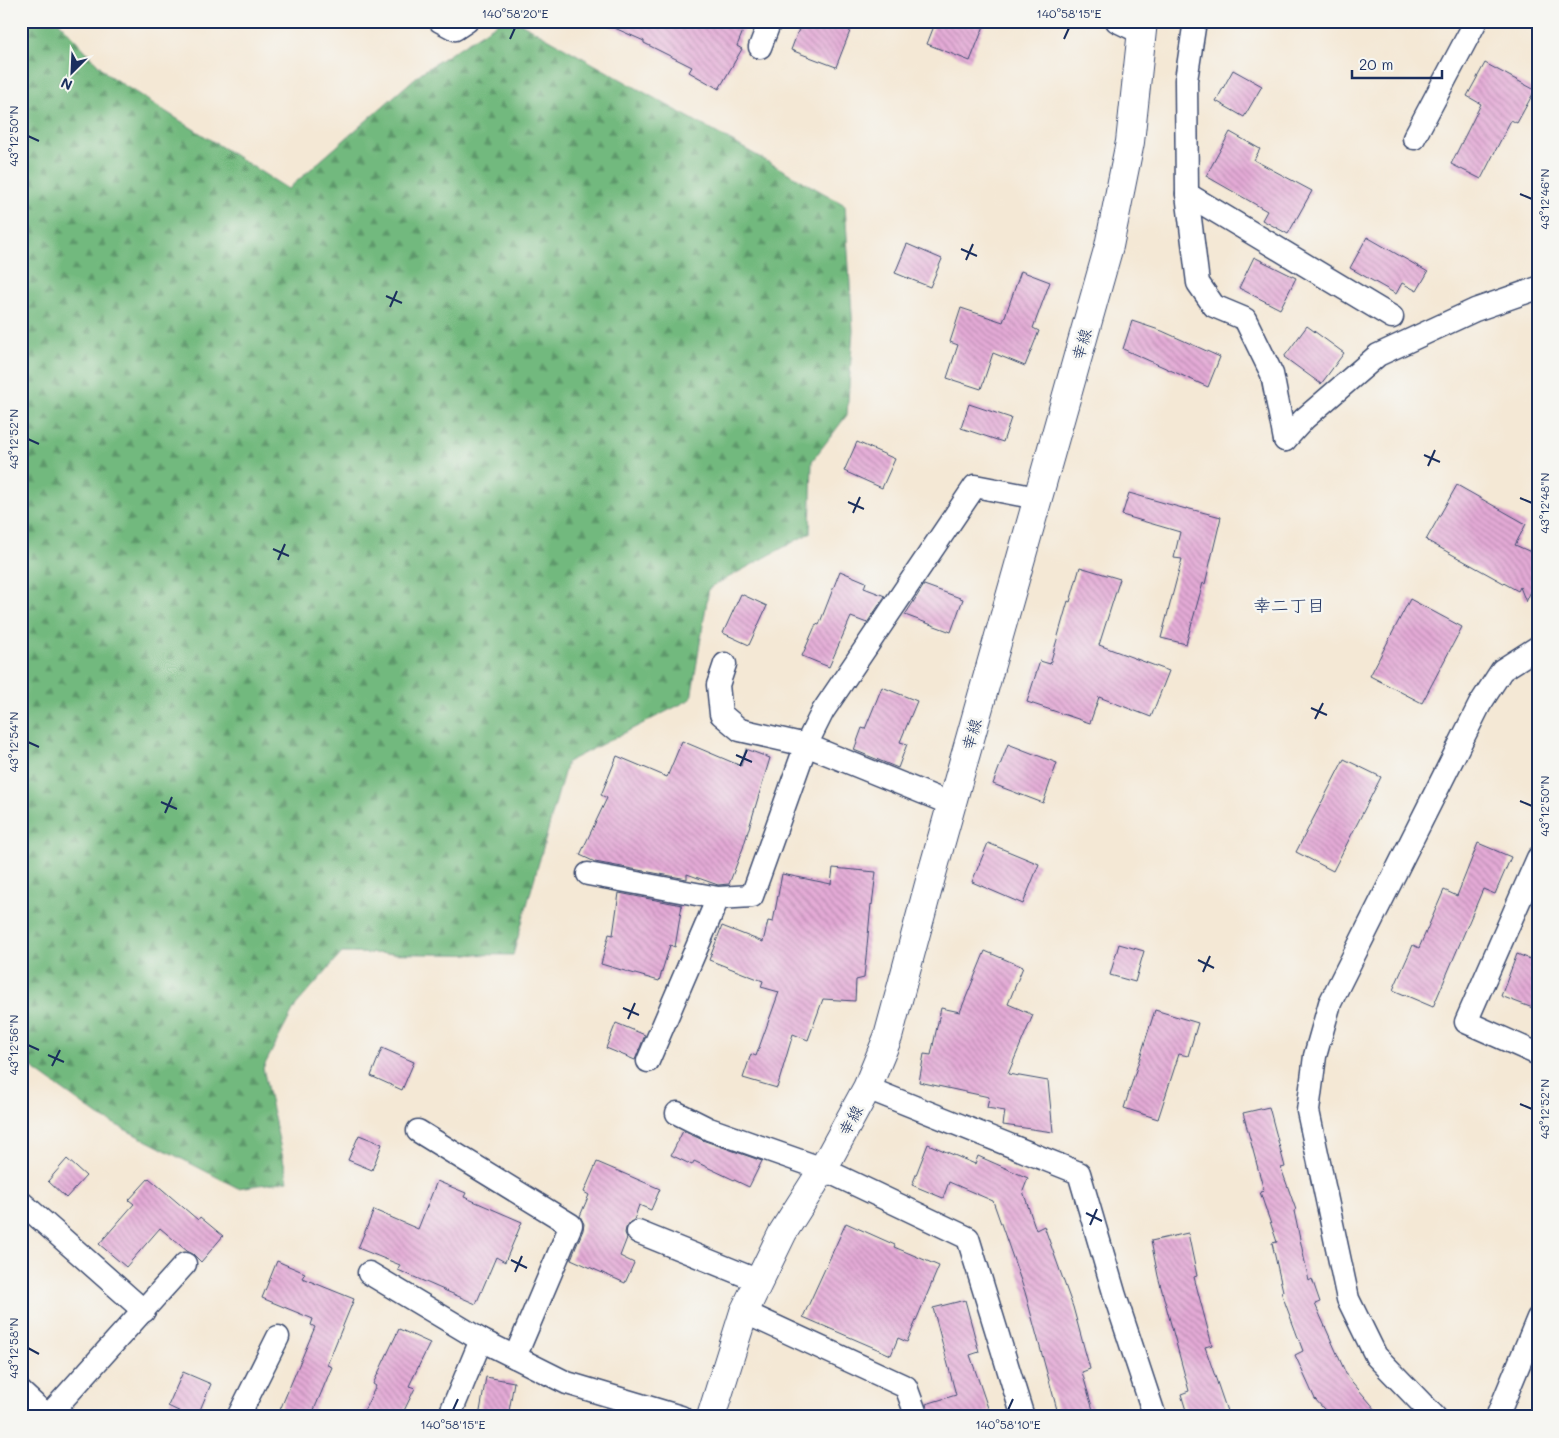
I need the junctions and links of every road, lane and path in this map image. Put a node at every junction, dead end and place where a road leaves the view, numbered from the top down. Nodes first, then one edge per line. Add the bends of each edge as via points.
1 (440, 21) edge
2 (467, 21) edge
3 (770, 21) edge
4 (1117, 21) edge
5 (1196, 21) edge
6 (1476, 21) edge
7 (1143, 27) edge
8 (760, 46) dead end
9 (1414, 138) dead end
10 (1187, 194) junction
11 (1538, 288) edge
12 (1392, 317) dead end
13 (1037, 498) junction
14 (1538, 647) edge
15 (725, 664) dead end
16 (806, 745) junction
17 (951, 804) junction
18 (1538, 858) edge
19 (588, 874) dead end
20 (718, 898) junction
21 (1538, 1054) edge
22 (648, 1061) dead end
23 (868, 1088) junction
24 (677, 1113) dead end
25 (418, 1131) dead end
26 (823, 1169) junction
27 (21, 1202) edge
28 (638, 1232) dead end
29 (185, 1264) dead end
30 (369, 1272) dead end
31 (759, 1281) junction
32 (144, 1311) junction
33 (744, 1312) junction
34 (1538, 1318) edge
35 (278, 1336) dead end
36 (481, 1340) junction
37 (515, 1357) junction
38 (21, 1392) edge
39 (47, 1416) edge
40 (238, 1417) edge
41 (449, 1417) edge
42 (681, 1417) edge
43 (711, 1417) edge
44 (917, 1417) edge
45 (1023, 1417) edge
46 (1155, 1417) edge
47 (1435, 1417) edge
48 (1497, 1417) edge

1 - 2 street via 455,29
3 - 8 street
4 - 7 street
5 - 10 street via 1186,80
6 - 9 street
7 - 13 street, 幸線 via 1130,142 1108,246
10 - 11 street via 1198,283 1214,306 1245,319 1272,374 1285,440 1304,419 1378,355 1475,310
10 - 12 street
13 - 16 street via 975,486 823,711
13 - 17 street, 幸線
14 - 47 street via 1502,670 1480,704 1330,1003 1312,1074 1308,1112 1348,1299 1376,1356
15 - 16 street via 718,686 721,714 740,730
16 - 17 street
16 - 20 street via 752,896
17 - 23 street, 幸線 via 888,1036
18 - 21 street via 1466,1022
19 - 20 street
20 - 22 street
23 - 26 street, 幸線
23 - 46 street via 1079,1173
24 - 26 street via 708,1129
25 - 37 street via 571,1225
26 - 31 street, 幸線 via 783,1232
26 - 45 street via 968,1238
27 - 32 street
28 - 31 street
29 - 32 street
30 - 36 street
31 - 33 street, 幸線
32 - 39 street
33 - 43 street, 幸線
33 - 44 street via 906,1388
34 - 48 street
35 - 40 street
36 - 37 street
36 - 41 street
37 - 42 street via 567,1383
38 - 39 street

